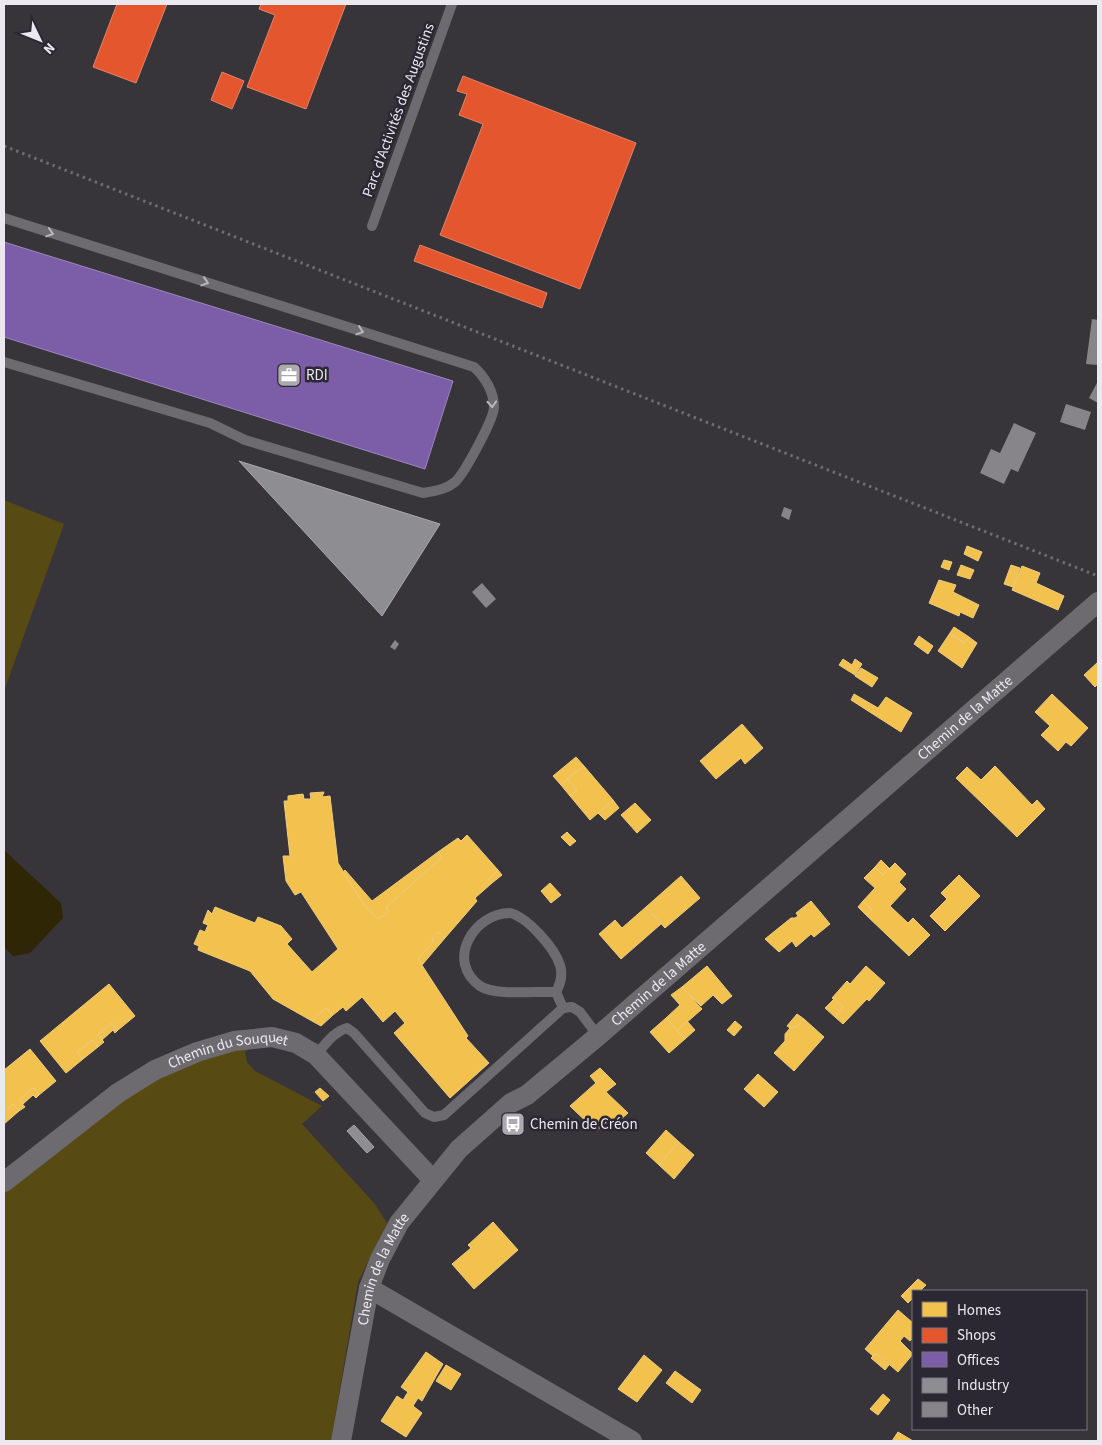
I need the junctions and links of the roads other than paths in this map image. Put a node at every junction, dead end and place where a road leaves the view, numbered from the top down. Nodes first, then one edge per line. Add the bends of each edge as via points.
1 (452, 4) edge
2 (4, 218) edge
3 (372, 226) dead end
4 (4, 362) edge
5 (1098, 602) edge
6 (556, 992) junction
7 (563, 1008) junction
8 (598, 1036) junction
9 (316, 1055) junction
10 (433, 1180) junction
11 (4, 1182) edge
12 (369, 1288) junction
13 (342, 1441) edge
14 (632, 1441) edge

1 - 3 lane, Parc d'Activités des Augustins
2 -> 4 lane via 474,367 487,382 494,408 480,442 456,481 441,490 422,493
5 - 8 street, Chemin de la Matte
6 - 6 lane via 490,990 480,986 466,968 466,943 479,926 495,915 519,915 542,938 560,965 560,983
6 - 7 lane
7 - 8 lane via 572,1007 580,1012
7 - 9 lane via 444,1115 434,1117 425,1113 346,1028 332,1036
8 - 10 street, Chemin de la Matte via 459,1149
9 - 10 street, Chemin du Souquet
9 - 11 street, Chemin du Souquet via 296,1043 272,1037 234,1041 180,1059 118,1093
10 - 12 street, Chemin de la Matte via 400,1223 380,1259
12 - 13 street, Chemin de la Matte
12 - 14 street

